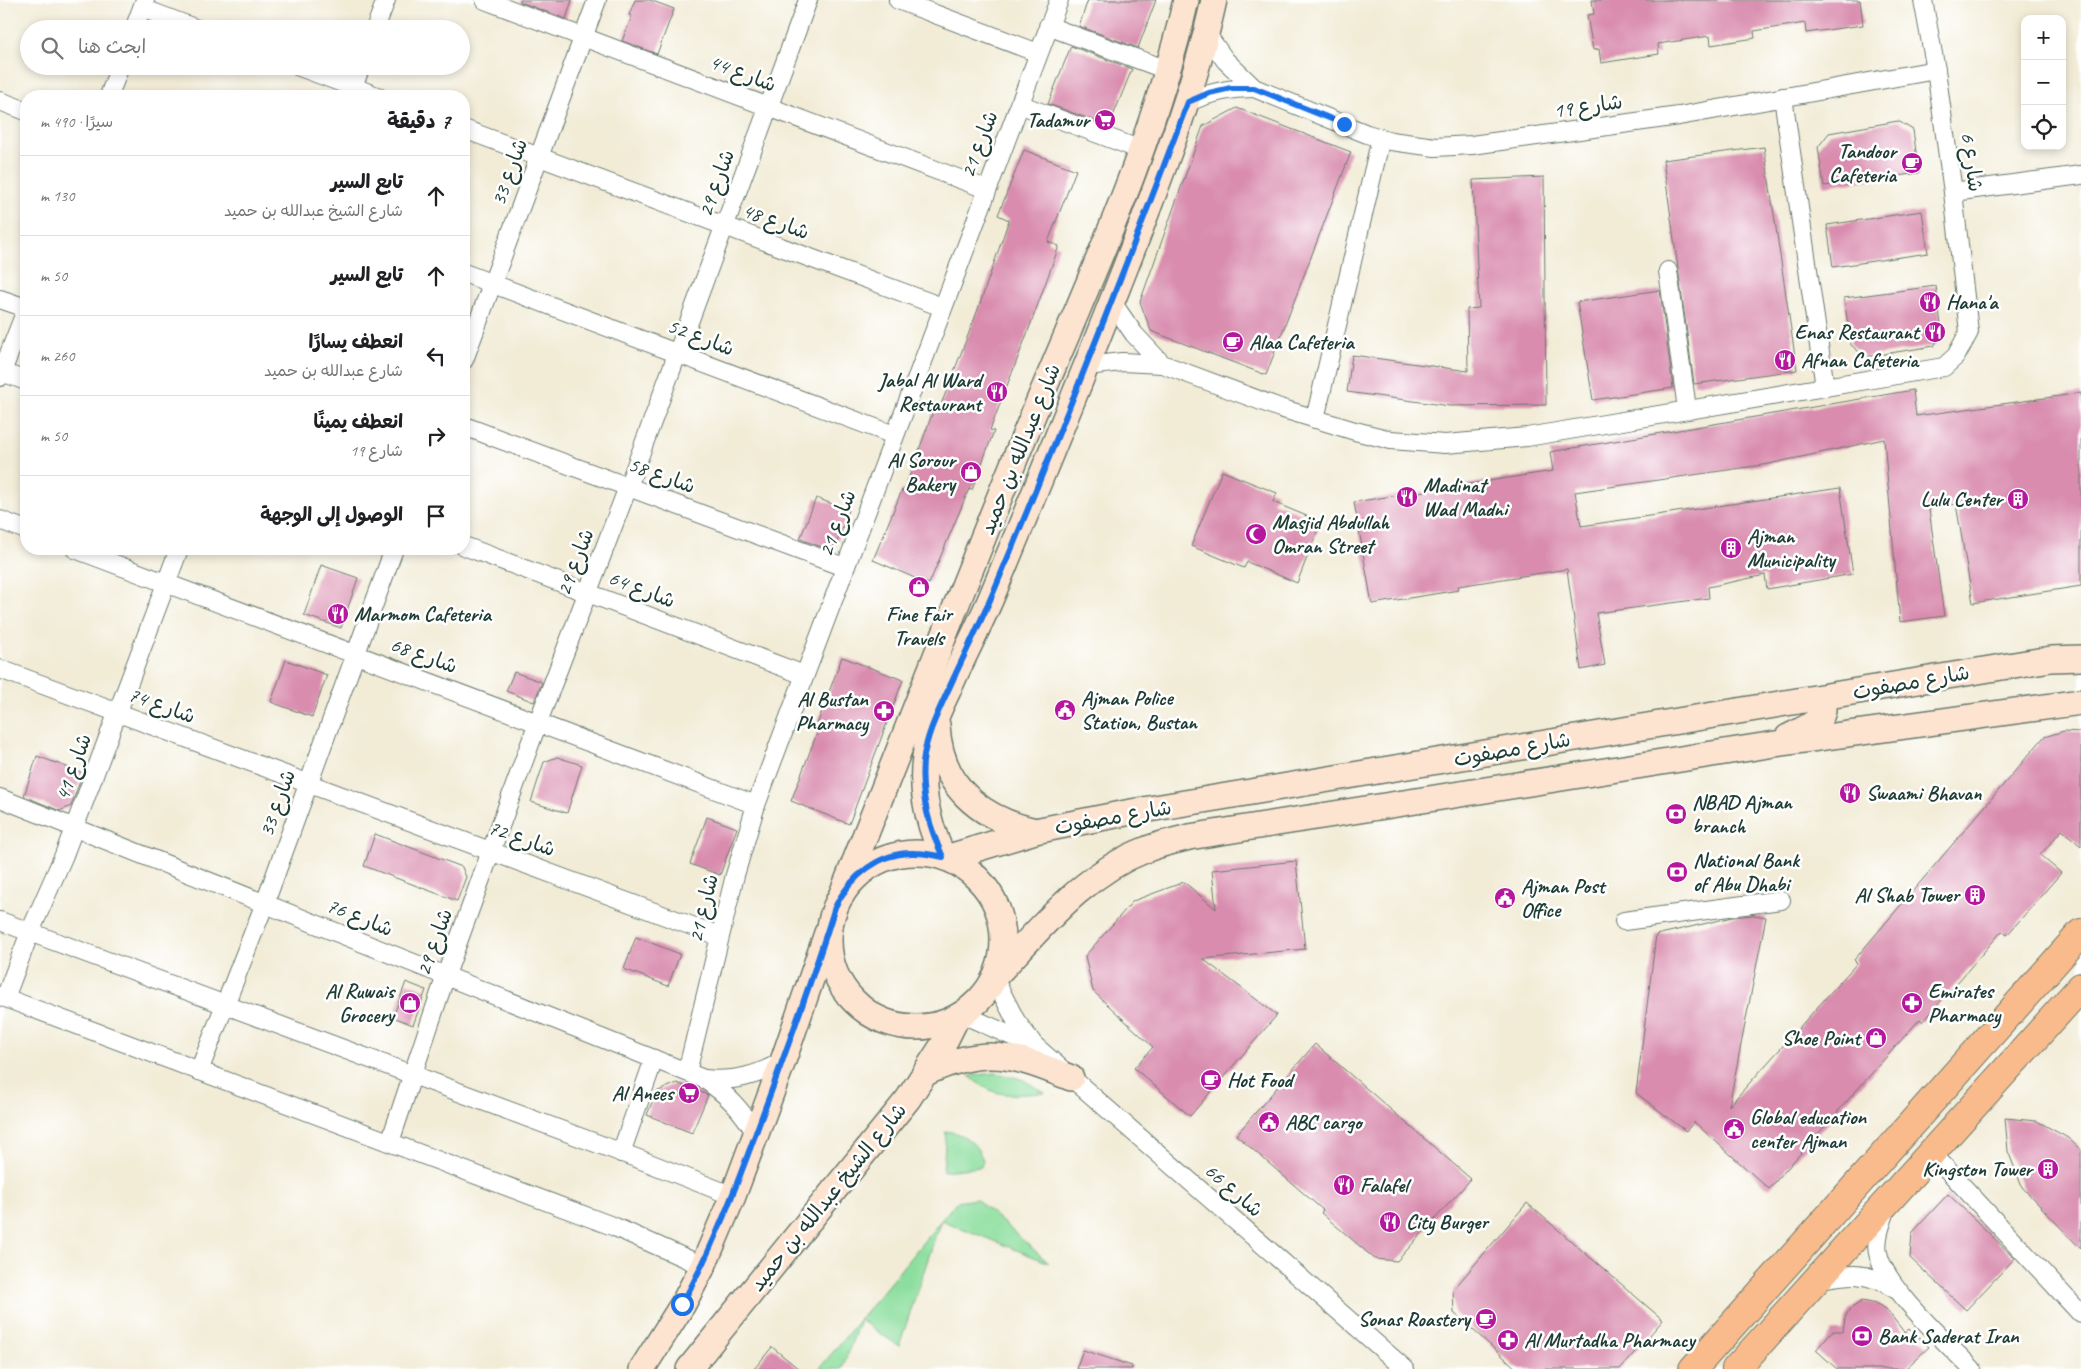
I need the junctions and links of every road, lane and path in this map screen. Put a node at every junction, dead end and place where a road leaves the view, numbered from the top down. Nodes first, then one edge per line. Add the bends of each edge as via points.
1 (386, 0) edge
2 (485, 0) edge
3 (597, 0) edge
4 (808, 0) edge
5 (898, 0) edge
6 (1059, 0) edge
7 (1186, 0) edge
8 (1214, 0) edge
9 (1923, 0) edge
10 (144, 4) edge
11 (138, 20) edge
12 (178, 20) edge
13 (378, 20) edge
14 (1048, 26) junction
15 (1206, 33) junction
16 (583, 37) junction
17 (1038, 53) junction
18 (1167, 70) junction
19 (1936, 70) junction
20 (117, 75) edge
21 (316, 75) edge
22 (358, 75) edge
23 (1254, 88) junction
24 (111, 90) edge
25 (347, 90) edge
26 (352, 90) edge
27 (1783, 97) junction
28 (0, 101) edge
29 (1188, 102) junction
30 (1018, 104) junction
31 (768, 107) junction
32 (20, 109) edge
33 (470, 131) edge
34 (1381, 138) junction
35 (1141, 150) junction
36 (538, 156) junction
37 (2081, 175) edge
38 (986, 188) junction
39 (1953, 192) junction
40 (724, 226) junction
41 (1668, 271) dead end
42 (470, 274) edge
43 (492, 283) junction
44 (0, 298) edge
45 (1112, 302) junction
46 (20, 306) edge
47 (942, 307) junction
48 (20, 325) edge
49 (470, 344) edge
50 (678, 352) junction
51 (1162, 364) junction
52 (1086, 366) junction
53 (1, 375) edge
54 (20, 380) edge
55 (1826, 387) junction
56 (1687, 409) junction
57 (1315, 419) junction
58 (470, 428) edge
59 (894, 435) junction
60 (628, 487) junction
61 (0, 520) edge
62 (20, 528) edge
63 (470, 548) edge
64 (92, 555) edge
65 (177, 555) edge
66 (392, 555) edge
67 (844, 567) junction
68 (166, 583) junction
69 (588, 593) junction
70 (356, 654) junction
71 (2081, 654) edge
72 (2081, 658) edge
73 (2051, 659) junction
74 (0, 669) edge
75 (804, 675) junction
76 (1814, 698) junction
77 (2081, 702) edge
78 (117, 712) junction
79 (936, 716) junction
80 (538, 722) junction
81 (1775, 744) junction
82 (308, 784) junction
83 (0, 798) edge
84 (756, 805) junction
85 (75, 827) junction
86 (1035, 831) junction
87 (491, 851) junction
88 (945, 857) junction
89 (842, 894) junction
90 (1781, 900) dead end
91 (265, 903) junction
92 (0, 921) edge
93 (831, 921) junction
94 (1624, 922) dead end
95 (30, 932) junction
96 (2081, 933) edge
97 (719, 936) junction
98 (446, 976) junction
99 (996, 976) junction
100 (2081, 987) edge
101 (2, 997) edge
102 (224, 1005) junction
103 (960, 1015) junction
104 (1034, 1046) junction
105 (654, 1059) junction
106 (783, 1061) junction
107 (199, 1071) junction
108 (687, 1072) junction
109 (926, 1072) junction
110 (412, 1075) junction
111 (1071, 1078) junction
112 (704, 1079) junction
113 (756, 1134) junction
114 (390, 1142) junction
115 (1931, 1152) junction
116 (621, 1153) junction
117 (732, 1196) junction
118 (1891, 1196) junction
119 (703, 1266) junction
120 (1815, 1280) junction
121 (1897, 1291) junction
122 (2081, 1314) edge
123 (642, 1369) edge
124 (689, 1369) edge
125 (1405, 1369) edge
126 (1693, 1369) edge
127 (1736, 1369) edge
128 (1972, 1369) edge

1 - 13 street
2 - 16 street, شارع 44
3 - 16 street, شارع 33
4 - 31 street, شارع 29
5 - 17 street
6 - 14 street, شارع 21
7 - 18 street, شارع عبدالله بن حميد
8 - 15 street, شارع عبدالله بن حميد
9 - 19 street, شارع 6
10 - 11 street
10 - 12 street
14 - 17 street, شارع 21
14 - 18 street
15 - 23 street, شارع 19 via 1225,60
15 - 29 street, شارع عبدالله بن حميد
16 - 31 street, شارع 44
16 - 36 street, شارع 33
17 - 30 street, شارع 21
18 - 35 street, شارع عبدالله بن حميد
19 - 27 street, شارع 19
19 - 39 street, شارع 6
20 - 24 street
21 - 25 street
22 - 26 street
23 - 29 street, شارع 19 via 1231,88
23 - 34 street, شارع 19
27 - 34 street, شارع 19 via 1680,116 1472,145 1435,147
27 - 55 street
28 - 32 street
29 - 45 street, شارع عبدالله بن حميد
30 - 35 street
30 - 38 street, شارع 21
31 - 38 street, شارع 44
31 - 40 street, شارع 29
33 - 36 street, شارع 48
34 - 57 street
35 - 89 street, شارع عبدالله بن حميد
36 - 40 street, شارع 48
36 - 43 street, شارع 33
37 - 39 street
38 - 47 street, شارع 21
39 - 55 street, شارع 6 via 1969,332 1956,356 1944,367
40 - 47 street, شارع 48
40 - 50 street, شارع 29
41 - 56 street
42 - 43 street, شارع 52
43 - 49 street, شارع 33
43 - 50 street, شارع 52
44 - 46 street
45 - 51 street via 1134,334
45 - 52 street, شارع عبدالله بن حميد
47 - 59 street, شارع 21
48 - 53 street
50 - 59 street, شارع 52
50 - 60 street, شارع 29
51 - 52 street via 1122,362
51 - 57 street
52 - 79 street, شارع عبدالله بن حميد via 996,588
53 - 54 street
55 - 56 street
56 - 57 street via 1527,437 1452,444 1391,440
58 - 60 street, شارع 58
59 - 67 street, شارع 21
60 - 67 street, شارع 58
60 - 69 street, شارع 29
61 - 62 street
63 - 69 street, شارع 64
64 - 68 street, شارع 68
65 - 68 street, شارع 41
66 - 70 street, شارع 33
67 - 75 street, شارع 21
68 - 70 street, شارع 68
68 - 78 street, شارع 41
69 - 75 street, شارع 64
69 - 80 street, شارع 29
70 - 80 street, شارع 68
70 - 82 street, شارع 33
71 - 73 street
72 - 73 street, شارع مصفوت
73 - 76 street, شارع مصفوت
74 - 78 street, شارع 74
75 - 84 street, شارع 21
76 - 81 street via 1822,710 1818,720
76 - 86 street, شارع مصفوت
77 - 81 street, شارع مصفوت
78 - 82 street, شارع 74
78 - 85 street, شارع 41
79 - 86 street via 944,762 955,784 990,816 1012,826
79 - 88 street, شارع عبدالله بن حميد via 923,763 923,787 933,834
80 - 84 street, شارع 68
80 - 87 street, شارع 29
81 - 99 street, شارع مصفوت via 1190,838 1146,850 1107,870 1078,890
82 - 87 street, شارع 72
82 - 91 street, شارع 33
83 - 85 street, شارع 76
84 - 97 street, شارع 21
85 - 91 street, شارع 76
85 - 95 street, شارع 41
86 - 88 street, شارع مصفوت
87 - 97 street, شارع 72
87 - 98 street, شارع 29
88 - 89 street via 914,852 886,858 861,872
88 - 99 street via 967,869 984,885 996,905 1002,928 1003,952
89 - 93 street
90 - 94 street
91 - 98 street, شارع 76
91 - 102 street, شارع 33
92 - 95 street
93 - 103 street via 829,946 834,970 846,991 864,1009 885,1021 909,1026 934,1025
93 - 106 street
95 - 101 street, شارع 41
95 - 102 street
96 - 126 main road
97 - 108 street, شارع 21
98 - 105 street, شارع 76
98 - 110 street, شارع 29
99 - 103 street via 975,1004
99 - 104 street, شارع 66 via 1016,1021
100 - 115 main road
101 - 107 street
102 - 107 street, شارع 33
102 - 110 street
103 - 104 street, شارع 66
103 - 109 street, شارع الشيخ عبدالله بن حميد
104 - 111 street, شارع 66
105 - 108 street, شارع 76
105 - 116 street
106 - 112 street, شارع 76 via 753,1076
106 - 113 street
107 - 114 street
108 - 112 street, شارع 76
109 - 111 street via 967,1057 989,1055 1032,1062
109 - 124 street, شارع الشيخ عبدالله بن حميد via 908,1099
110 - 114 street, شارع 29
110 - 116 street
111 - 125 street, شارع 66
112 - 113 street, شارع 76 via 734,1102
113 - 117 street
114 - 119 street via 638,1236
115 - 118 main road
115 - 122 street
116 - 117 street
117 - 119 street
118 - 120 main road
118 - 121 street via 1879,1232 1878,1252
119 - 123 street
120 - 121 street via 1865,1274
120 - 127 main road
121 - 128 street

